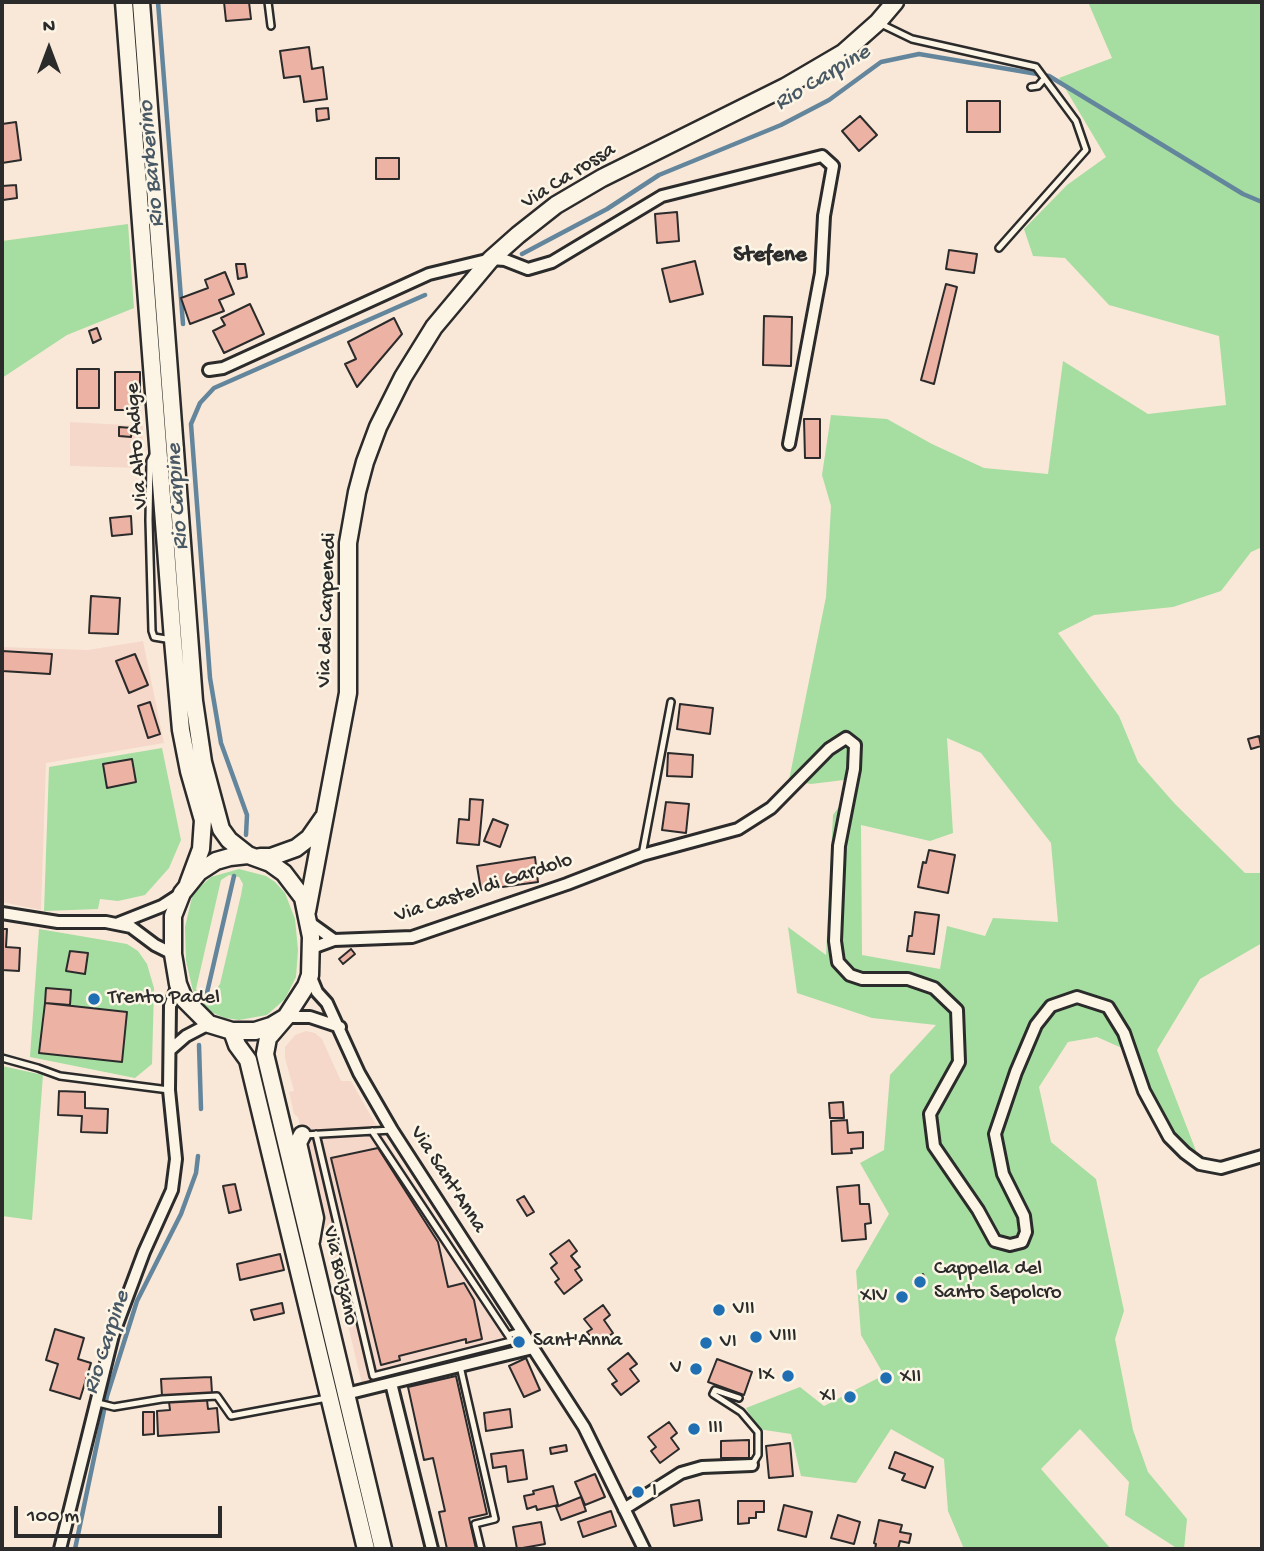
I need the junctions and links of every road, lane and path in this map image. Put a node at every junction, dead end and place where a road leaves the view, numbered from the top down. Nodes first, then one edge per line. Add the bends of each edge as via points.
1 (124, 2) edge
2 (141, 2) edge
3 (268, 2) edge
4 (895, 2) edge
5 (878, 22) junction
6 (271, 26) dead end
7 (1044, 79) junction
8 (1031, 86) dead end
9 (999, 248) dead end
10 (491, 259) junction
11 (209, 370) dead end
12 (789, 444) dead end
13 (671, 702) dead end
14 (326, 813) junction
15 (642, 855) junction
16 (251, 856) junction
17 (185, 888) junction
18 (2, 913) edge
19 (308, 916) junction
20 (117, 923) junction
21 (334, 940) junction
22 (312, 948) junction
23 (173, 954) junction
24 (310, 975) junction
25 (178, 984) junction
26 (285, 1017) junction
27 (209, 1024) junction
28 (340, 1027) junction
29 (232, 1031) junction
30 (170, 1050) junction
31 (2, 1058) edge
32 (169, 1090) junction
33 (392, 1129) junction
34 (372, 1131) junction
35 (309, 1135) junction
36 (1262, 1156) edge
37 (310, 1246) junction
38 (521, 1331) junction
39 (508, 1335) junction
40 (533, 1348) junction
41 (460, 1366) junction
42 (391, 1383) junction
43 (346, 1394) junction
44 (329, 1398) junction
45 (739, 1398) dead end
46 (97, 1403) junction
47 (752, 1465) joint
48 (624, 1509) junction
49 (360, 1526) junction
50 (60, 1549) edge
51 (359, 1549) edge
52 (366, 1549) edge
53 (383, 1549) edge
54 (432, 1549) edge
55 (481, 1549) edge
56 (643, 1549) edge

1 - 17 main road, Via Alto Adige via 181,730 203,820 201,849
2 - 16 main road, Via Alto Adige via 194,701 203,762 221,829
3 - 6 lane
4 - 5 main road, Via Ca rossa
5 - 7 lane via 912,39 1036,66
5 - 10 main road, Via Ca rossa via 843,53 785,87 556,205
7 - 8 lane
7 - 9 lane via 1076,121 1086,150
10 - 11 street, Via Ca rossa via 429,274 223,368
10 - 12 street via 528,269 552,262 662,196 822,156 832,166 821,273
10 - 14 main road, Via dei Carpenedi via 435,327 403,377 365,462 348,543 348,693
13 - 15 lane
14 - 16 main road, Via dei Carpenedi via 296,848 271,857
14 - 19 main road, Via dei Carpenedi
15 - 21 street, Via Castel di Gardolo via 412,937
15 - 36 street, Via Castel di Gardolo via 738,829 771,808 829,749 846,738 855,745 839,846 838,962 850,975 862,979 908,979 934,988 957,1010 959,1062 930,1114 934,1146 995,1241 1022,1242 1026,1233 1024,1216 1003,1174 995,1134 1036,1024 1051,1006 1077,997 1108,1007 1124,1033 1144,1091 1169,1137 1185,1153 1200,1164 1221,1168
16 - 17 main road via 216,861
16 - 19 main road via 284,873 296,886
17 - 20 street via 162,906
17 - 23 main road via 173,916
18 - 20 street via 58,922
19 - 21 street
19 - 22 main road
20 - 23 street via 131,926
21 - 22 street, Via Castel di Gardolo
22 - 24 main road
23 - 25 main road
24 - 26 main road
24 - 28 street, Via Sant'Anna
25 - 27 main road via 184,999
25 - 30 street via 170,1006
26 - 28 street via 310,1017
26 - 29 main road via 255,1031
26 - 37 main road, Via Bolzano via 268,1038 265,1055
27 - 29 main road
27 - 30 street
28 - 33 street, Via Sant'Anna via 359,1073
29 - 44 main road, Via Bolzano via 248,1060
30 - 32 street
31 - 32 lane via 60,1076
32 - 46 street via 176,1159 172,1190 113,1335
33 - 34 lane
33 - 38 street, Via Sant'Anna
34 - 35 lane
34 - 39 lane
35 - 37 main road via 298,1143 315,1218
35 - 39 lane via 373,1376 511,1341
37 - 43 main road, Via Bolzano
38 - 39 lane
38 - 40 street, Via Sant'Anna
40 - 41 street
40 - 48 street, Via Sant'Anna via 584,1427
41 - 42 street
41 - 55 lane via 495,1519 475,1524
42 - 43 street
42 - 54 street
43 - 53 main road, Via Bolzano
44 - 46 lane via 231,1416 216,1396 114,1407
44 - 49 main road, Via Bolzano
45 - 47 lane via 715,1390 713,1394 741,1412 758,1432 758,1455
46 - 50 street
47 - 48 street via 702,1467 681,1473
48 - 56 street, Via Sant'Anna
49 - 51 main road
49 - 52 main road, Via Bolzano

